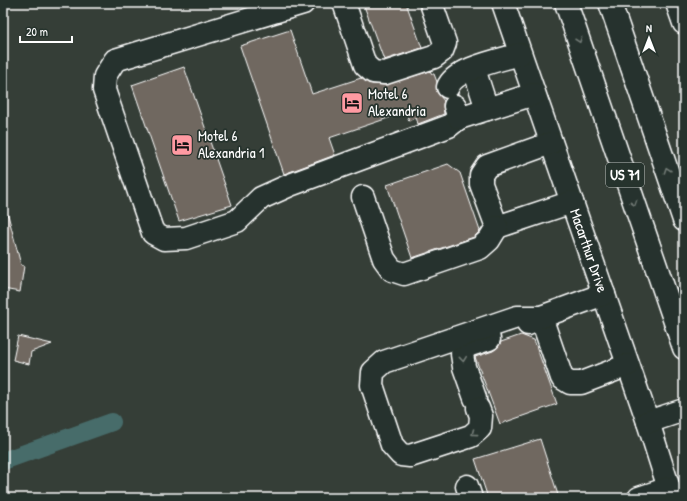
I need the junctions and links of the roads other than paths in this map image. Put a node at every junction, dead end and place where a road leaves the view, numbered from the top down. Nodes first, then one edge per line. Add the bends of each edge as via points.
1 (302, 3) edge
2 (344, 3) edge
3 (432, 3) edge
4 (503, 3) edge
5 (566, 3) edge
6 (610, 3) edge
7 (677, 3) edge
8 (684, 23) edge
9 (520, 54) junction
10 (474, 68) junction
11 (534, 94) junction
12 (454, 104) junction
13 (487, 109) junction
14 (551, 143) junction
15 (363, 197) dead end
16 (572, 202) junction
17 (684, 220) edge
18 (497, 227) junction
19 (604, 294) junction
20 (541, 316) junction
21 (684, 348) edge
22 (628, 365) junction
23 (684, 410) edge
24 (648, 422) junction
25 (670, 493) edge
26 (639, 498) edge

1 - 12 main road via 115,60 105,76 104,90 153,233 164,239 186,238 237,221 261,198 290,185 449,126
2 - 3 main road via 365,65 373,72 385,73 434,57 442,51 445,43
4 - 9 main road, Macarthur Drive
5 -> 21 main road, US 71
17 -> 6 main road, US 71
7 - 8 main road
9 - 10 main road
9 - 11 main road, Macarthur Drive
10 - 12 main road via 451,80
10 - 13 main road
11 - 13 main road
11 - 14 main road, Macarthur Drive
12 - 13 main road
14 - 16 main road, Macarthur Drive
14 - 18 main road via 487,166 481,175 481,184
15 - 18 main road via 384,259 392,270 404,274 480,248
16 - 18 main road
16 - 19 main road, Macarthur Drive
19 - 20 main road
19 - 22 main road, Macarthur Drive
20 -> 20 main road via 519,328 467,346 462,354 481,416 480,428 471,436 449,444 410,456 401,455 392,445 372,385 373,372 384,362 517,317
20 - 22 main road via 562,378 570,384 581,383
22 - 24 main road, Macarthur Drive
23 - 24 main road
24 - 25 main road, Macarthur Drive
25 - 26 main road

